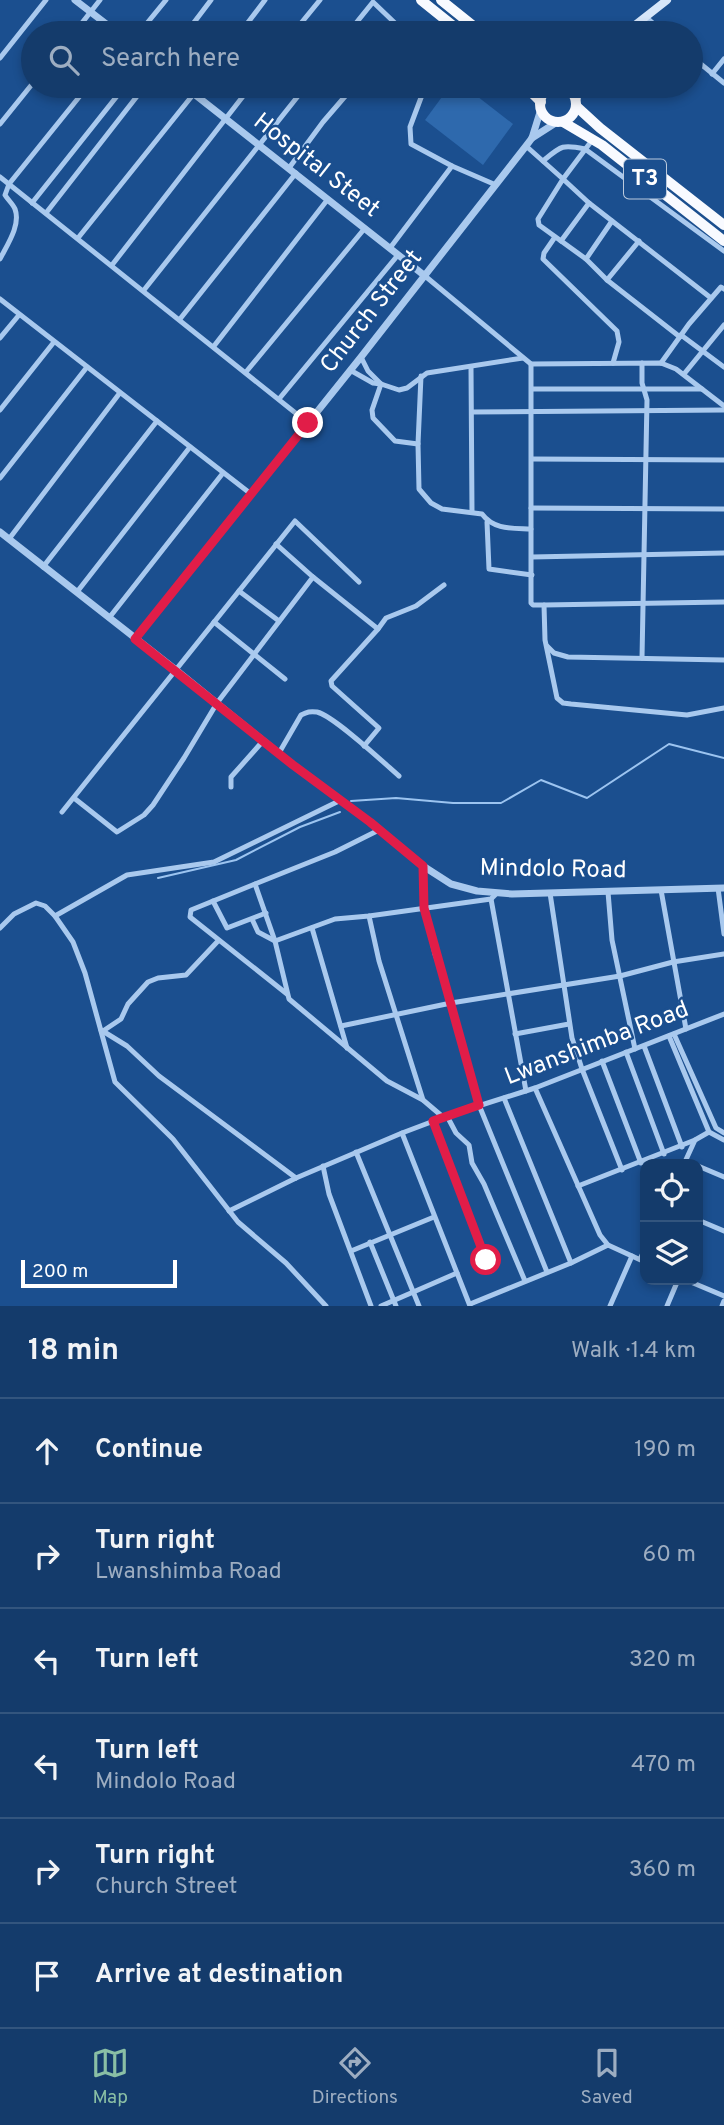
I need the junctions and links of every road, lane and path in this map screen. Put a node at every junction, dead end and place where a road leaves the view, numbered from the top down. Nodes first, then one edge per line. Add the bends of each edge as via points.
1 (46, 0) edge
2 (75, 0) edge
3 (100, 0) edge
4 (166, 0) edge
5 (211, 0) edge
6 (265, 0) edge
7 (320, 0) edge
8 (421, 0) edge
9 (441, 0) edge
10 (667, 0) edge
11 (372, 1) edge
12 (91, 12) junction
13 (645, 16) junction
14 (29, 21) edge
15 (84, 21) edge
16 (103, 21) edge
17 (149, 21) edge
18 (195, 21) edge
19 (249, 21) edge
20 (303, 21) edge
21 (357, 21) edge
22 (393, 21) edge
23 (447, 21) edge
24 (467, 21) edge
25 (639, 21) edge
26 (651, 21) edge
27 (21, 32) edge
28 (0, 58) edge
29 (724, 59) edge
30 (703, 66) edge
31 (712, 74) junction
32 (724, 83) edge
33 (21, 98) edge
34 (78, 98) edge
35 (115, 98) edge
36 (136, 98) edge
37 (191, 98) edge
38 (199, 98) edge
39 (241, 98) edge
40 (296, 98) edge
41 (344, 98) edge
42 (421, 98) edge
43 (535, 98) edge
44 (543, 98) edge
45 (574, 98) edge
46 (577, 98) edge
47 (576, 103) junction
48 (541, 106) junction
49 (224, 119) junction
50 (560, 122) junction
51 (0, 124) edge
52 (531, 138) junction
53 (593, 139) junction
54 (259, 145) junction
55 (526, 146) junction
56 (585, 149) junction
57 (543, 161) junction
58 (452, 166) junction
59 (292, 171) junction
60 (0, 177) edge
61 (563, 179) junction
62 (9, 184) junction
63 (496, 185) junction
64 (328, 199) junction
65 (32, 203) junction
66 (589, 203) junction
67 (46, 213) junction
68 (612, 221) junction
69 (724, 225) edge
70 (365, 228) junction
71 (78, 238) junction
72 (558, 239) junction
73 (639, 241) junction
74 (724, 241) edge
75 (390, 248) junction
76 (724, 251) edge
77 (398, 255) junction
78 (0, 259) edge
79 (586, 259) junction
80 (112, 265) junction
81 (425, 276) junction
82 (607, 279) junction
83 (723, 286) edge
84 (144, 290) junction
85 (711, 298) junction
86 (0, 299) edge
87 (19, 314) junction
88 (180, 319) junction
89 (724, 325) edge
90 (681, 336) junction
91 (0, 338) edge
92 (54, 342) junction
93 (215, 346) junction
94 (702, 350) junction
95 (361, 357) junction
96 (523, 358) junction
97 (613, 363) junction
98 (642, 363) junction
99 (661, 363) junction
100 (531, 364) junction
101 (87, 367) junction
102 (471, 368) junction
103 (724, 368) edge
104 (350, 370) junction
105 (246, 372) junction
106 (684, 374) junction
107 (421, 376) junction
108 (381, 384) junction
109 (532, 389) junction
110 (702, 389) junction
111 (645, 390) junction
112 (119, 394) junction
113 (279, 399) junction
114 (724, 408) edge
115 (0, 410) edge
116 (472, 412) junction
117 (532, 412) junction
118 (645, 412) junction
119 (157, 421) junction
120 (308, 423) junction
121 (418, 444) junction
122 (190, 447) junction
123 (532, 459) junction
124 (645, 460) junction
125 (724, 460) edge
126 (223, 473) junction
127 (0, 478) edge
128 (251, 494) junction
129 (644, 507) junction
130 (531, 508) junction
131 (724, 509) edge
132 (472, 512) junction
133 (487, 522) junction
134 (531, 529) junction
135 (0, 532) edge
136 (9, 539) junction
137 (276, 544) junction
138 (724, 553) edge
139 (645, 554) junction
140 (532, 557) junction
141 (43, 566) junction
142 (532, 575) junction
143 (313, 577) junction
144 (359, 582) dead end
145 (444, 585) dead end
146 (239, 591) junction
147 (77, 592) junction
148 (645, 602) junction
149 (724, 602) edge
150 (544, 605) junction
151 (109, 618) junction
152 (279, 621) junction
153 (214, 622) junction
154 (378, 629) junction
155 (135, 639) junction
156 (547, 646) junction
157 (254, 654) junction
158 (642, 658) junction
159 (724, 660) edge
160 (176, 670) junction
161 (285, 679) dead end
162 (217, 703) junction
163 (724, 708) edge
164 (263, 741) junction
165 (364, 746) junction
166 (279, 753) junction
167 (399, 776) dead end
168 (231, 787) dead end
169 (74, 798) junction
170 (341, 800) junction
171 (62, 812) dead end
172 (379, 830) junction
173 (423, 866) junction
174 (255, 884) junction
175 (721, 888) edge
176 (661, 890) junction
177 (608, 892) junction
178 (550, 893) junction
179 (494, 896) junction
180 (213, 901) junction
181 (424, 908) junction
182 (266, 913) junction
183 (55, 916) junction
184 (369, 916) junction
185 (252, 919) junction
186 (0, 928) edge
187 (312, 928) junction
188 (724, 934) edge
189 (218, 941) junction
190 (275, 941) junction
191 (724, 954) edge
192 (673, 962) junction
193 (620, 976) junction
194 (564, 984) junction
195 (286, 994) junction
196 (509, 994) junction
197 (451, 1003) junction
198 (395, 1014) junction
199 (724, 1014) edge
200 (569, 1024) junction
201 (341, 1026) junction
202 (102, 1030) junction
203 (686, 1030) junction
204 (515, 1034) junction
205 (671, 1035) junction
206 (643, 1046) junction
207 (347, 1048) junction
208 (635, 1049) junction
209 (626, 1052) junction
210 (602, 1061) junction
211 (582, 1069) junction
212 (535, 1088) junction
213 (526, 1091) junction
214 (504, 1098) junction
215 (423, 1100) junction
216 (479, 1105) junction
217 (445, 1117) junction
218 (433, 1121) junction
219 (709, 1132) junction
220 (402, 1133) junction
221 (724, 1133) edge
222 (695, 1140) junction
223 (724, 1140) edge
224 (682, 1147) junction
225 (356, 1152) junction
226 (664, 1154) junction
227 (651, 1159) edge
228 (687, 1159) edge
229 (640, 1160) edge
230 (640, 1163) edge
231 (323, 1166) junction
232 (703, 1168) edge
233 (622, 1170) junction
234 (724, 1177) edge
235 (296, 1178) junction
236 (578, 1186) junction
237 (229, 1211) junction
238 (434, 1217) junction
239 (703, 1222) edge
240 (724, 1231) edge
241 (391, 1236) junction
242 (370, 1242) junction
243 (608, 1245) junction
244 (351, 1251) junction
245 (632, 1256) junction
246 (640, 1260) edge
247 (571, 1263) junction
248 (491, 1271) dead end
249 (547, 1272) junction
250 (457, 1273) junction
251 (525, 1281) junction
252 (676, 1285) edge
253 (698, 1285) edge
254 (413, 1293) junction
255 (724, 1296) edge
256 (395, 1303) edge
257 (470, 1305) edge
258 (326, 1306) edge
259 (371, 1306) edge
260 (381, 1306) edge
261 (419, 1306) edge
262 (610, 1306) edge
263 (667, 1306) edge

1 - 14 street
2 - 12 street
3 - 12 street
4 - 17 street
5 - 18 street
6 - 19 street
7 - 20 street
8 - 23 highway
9 - 24 highway
10 - 13 main road
11 - 21 street
11 - 22 street
12 - 15 street
12 - 16 street
13 - 25 main road
13 - 26 street
27 - 28 street
29 - 31 street
30 - 31 street
31 - 32 street
33 - 51 street
34 - 62 street
35 - 65 street
36 - 67 street
37 - 71 street
38 - 49 street, Hospital Steet
39 - 49 street
40 - 54 street
41 - 59 street
42 - 58 street via 410,127 411,144
43 - 48 highway
44 - 48 highway
45 - 47 highway
46 - 47 main road
47 - 50 highway via 572,116
47 - 69 highway, T3 via 600,128
48 - 50 highway via 547,118
48 - 52 street
49 - 54 street, Hospital Steet
49 - 80 street
50 - 52 street
50 - 53 highway, T3
52 - 55 street, Church Street
53 - 56 street
53 - 74 highway, T3
54 - 59 street, Hospital Steet
54 - 84 street
55 - 57 street
55 - 63 street, Church Street
56 - 57 street via 561,146
56 - 61 street
56 - 76 street
57 - 61 street
58 - 63 street
58 - 75 street
59 - 64 street, Hospital Steet
59 - 88 street
60 - 62 street
61 - 66 street
61 - 72 street via 538,222
62 - 65 street
62 - 78 street via 5,195 16,218
63 - 81 street, Church Street
64 - 70 street, Hospital Steet
64 - 93 street
65 - 67 street
66 - 68 street
66 - 72 street
67 - 71 street
68 - 73 street
68 - 79 street
70 - 75 street, Hospital Steet
70 - 105 street
71 - 80 street
72 - 79 street
72 - 97 street via 542,259 617,331
73 - 82 street
73 - 85 street
75 - 77 street, Hospital Steet
77 - 81 street, Hospital Steet
77 - 113 street
79 - 82 street
80 - 84 street
81 - 95 street, Church Street
81 - 96 street
82 - 90 street
83 - 85 street
84 - 88 street
85 - 90 street
86 - 87 street
87 - 91 street
87 - 92 street
88 - 93 street
89 - 94 street
90 - 94 street
90 - 99 street
92 - 101 street
92 - 115 street
93 - 105 street
94 - 103 street
94 - 106 street
95 - 104 street, Church Street
95 - 108 street
96 - 100 street
96 - 102 street
97 - 98 street
97 - 100 street
98 - 99 street
98 - 111 street
99 - 106 street
100 - 109 street
101 - 112 street
101 - 127 street
102 - 107 street
102 - 116 street
104 - 108 street
104 - 120 street, Church Street
105 - 113 street
106 - 110 street
107 - 108 street via 404,390
107 - 121 street
108 - 121 street via 373,418 395,441
109 - 111 street
109 - 117 street
110 - 111 street
110 - 114 street
111 - 118 street
112 - 119 street
112 - 136 street
113 - 120 street
114 - 118 street
116 - 117 street
116 - 132 street
117 - 118 street
117 - 123 street
118 - 124 street
119 - 122 street
119 - 141 street
120 - 128 street, Church Street
121 - 132 street via 419,489 424,497 442,509
122 - 126 street
122 - 147 street
123 - 124 street
123 - 130 street
124 - 125 street
124 - 129 street
126 - 128 street
126 - 151 street
128 - 155 street, Church Street
129 - 130 street
129 - 131 street
129 - 139 street
130 - 134 street
132 - 133 street via 482,514
133 - 134 street
133 - 142 street via 489,569
134 - 140 street
135 - 136 street, Mindolo Road
136 - 141 street, Mindolo Road
137 - 143 street
137 - 144 street via 296,520
137 - 146 street
138 - 139 street
139 - 140 street
139 - 148 street
140 - 142 street
141 - 147 street, Mindolo Road
142 - 150 street via 531,603
143 - 152 street
143 - 154 street
145 - 154 street via 416,606 386,618
146 - 152 street
146 - 153 street
147 - 151 street, Mindolo Road
148 - 149 street
148 - 150 street
148 - 158 street
150 - 156 street
151 - 155 street, Mindolo Road
152 - 157 street
153 - 157 street
153 - 160 street
154 - 165 street via 331,681 379,728
155 - 160 street, Mindolo Road
156 - 158 street via 568,657
156 - 163 street via 554,693 563,703 687,716
157 - 161 street
157 - 162 street
158 - 159 street
160 - 162 street, Mindolo Road
160 - 169 street
162 - 164 street, Mindolo Road
162 - 169 street via 153,805 121,832
164 - 166 street, Mindolo Road
164 - 168 street via 231,777
165 - 166 street via 321,713 307,712
165 - 167 street
166 - 170 street, Mindolo Road
169 - 171 street
170 - 172 street, Mindolo Road
170 - 183 street via 214,862 127,875
172 - 173 street, Mindolo Road
172 - 174 street
173 - 179 street, Mindolo Road via 451,884
173 - 181 street
174 - 180 street
174 - 182 street
175 - 176 street, Mindolo Road
175 - 188 street
176 - 177 street, Mindolo Road
176 - 192 street
177 - 178 street, Mindolo Road
177 - 193 street
178 - 179 street, Mindolo Road
178 - 194 street
179 - 181 street
179 - 196 street
180 - 185 street via 227,928
180 - 189 street via 190,914
181 - 184 street
181 - 197 street
182 - 185 street
182 - 190 street
183 - 186 street via 36,903 14,914
183 - 202 street via 73,942
184 - 187 street via 335,919
184 - 198 street
185 - 190 street via 258,933
187 - 190 street
187 - 201 street
189 - 195 street
189 - 202 street via 186,975 148,982 121,1019
190 - 195 street
191 - 192 street
192 - 193 street
192 - 203 street
193 - 194 street
193 - 208 street
194 - 196 street
194 - 200 street
195 - 207 street
196 - 197 street
196 - 204 street
197 - 198 street
197 - 216 street
198 - 201 street
198 - 215 street
199 - 203 street, Lwanshimba Road
200 - 204 street
200 - 211 street
201 - 207 street
202 - 235 street
202 - 237 street via 115,1082 173,1139
203 - 205 street, Lwanshimba Road
204 - 213 street
205 - 206 street, Lwanshimba Road
205 - 219 street
205 - 221 street via 716,1128
206 - 208 street, Lwanshimba Road
206 - 224 street
207 - 215 street via 387,1081
208 - 209 street, Lwanshimba Road
209 - 210 street, Lwanshimba Road
209 - 226 street
210 - 211 street, Lwanshimba Road
210 - 229 street
211 - 212 street, Lwanshimba Road
211 - 233 street
212 - 213 street, Lwanshimba Road
212 - 236 street
213 - 214 street, Lwanshimba Road
214 - 216 street, Lwanshimba Road
214 - 247 street
215 - 217 street
216 - 217 street, Lwanshimba Road
216 - 249 street
217 - 218 street, Lwanshimba Road
217 - 251 street via 469,1145 471,1163
218 - 220 street, Lwanshimba Road
218 - 248 street
219 - 222 street
219 - 223 street
220 - 225 street, Lwanshimba Road
220 - 238 street
222 - 224 street
222 - 228 street
224 - 226 street
225 - 231 street, Lwanshimba Road
225 - 241 street
226 - 227 street
230 - 233 street
231 - 235 street, Lwanshimba Road
231 - 244 street
232 - 234 street
233 - 236 street
235 - 237 street, Lwanshimba Road
236 - 243 street
237 - 258 street
238 - 241 street
238 - 250 street
239 - 240 street
241 - 242 street
241 - 254 street
242 - 244 street
242 - 256 street
243 - 245 street
243 - 247 street
244 - 259 street
245 - 246 street
245 - 262 street
247 - 249 street
249 - 251 street
250 - 254 street
250 - 257 street
251 - 257 street
252 - 263 street
253 - 255 street
254 - 256 street
254 - 261 street
256 - 260 street

